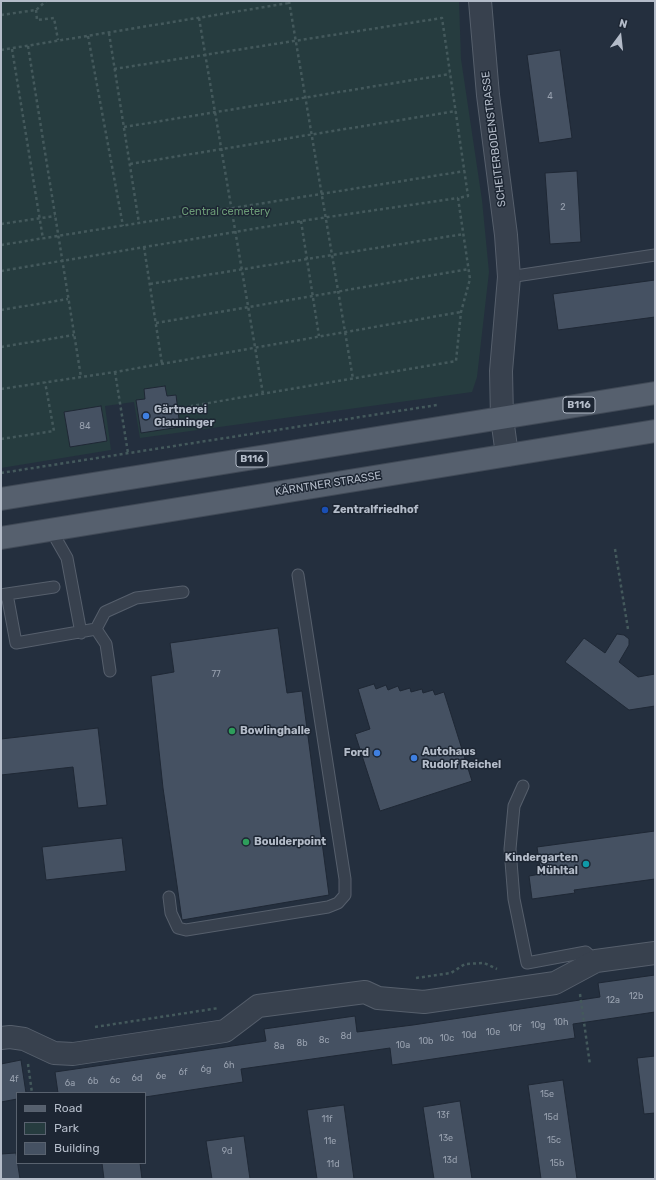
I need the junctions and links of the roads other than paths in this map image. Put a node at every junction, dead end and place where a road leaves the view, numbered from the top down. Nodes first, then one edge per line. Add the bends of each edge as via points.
1 (480, 1) edge
2 (655, 255) edge
3 (509, 277) junction
4 (655, 393) edge
5 (502, 418) junction
6 (655, 431) edge
7 (507, 454) junction
8 (1, 499) edge
9 (51, 530) junction
10 (1, 538) edge
11 (298, 575) dead end
12 (54, 587) dead end
13 (183, 592) dead end
14 (4, 594) edge
15 (96, 629) junction
16 (81, 633) junction
17 (110, 671) dead end
18 (523, 786) dead end
19 (169, 897) dead end
20 (655, 953) edge
21 (587, 966) junction
22 (1, 1038) edge

1 - 3 street, SCHEITERBODENSTRASSE
2 - 3 lane
3 - 5 street, SCHEITERBODENSTRASSE via 501,371
4 - 5 main road, B116
5 - 7 street, SCHEITERBODENSTRASSE
5 - 8 main road, B116
6 - 7 main road, KÄRNTNER STRASSE
7 - 9 main road, KÄRNTNER STRASSE
9 - 10 main road, KÄRNTNER STRASSE
9 - 16 lane via 67,558
11 - 19 lane via 346,895 338,903 328,907 186,930 178,928 171,913
12 - 14 lane
13 - 15 lane via 136,598 105,612
14 - 16 lane via 16,643
15 - 16 lane
15 - 17 lane via 106,644
18 - 21 lane via 514,806 510,850 514,899 527,963 586,952
20 - 21 street
21 - 22 street via 555,982 424,1002 378,998 365,992 258,1006 225,1031 73,1054 54,1053 24,1039

